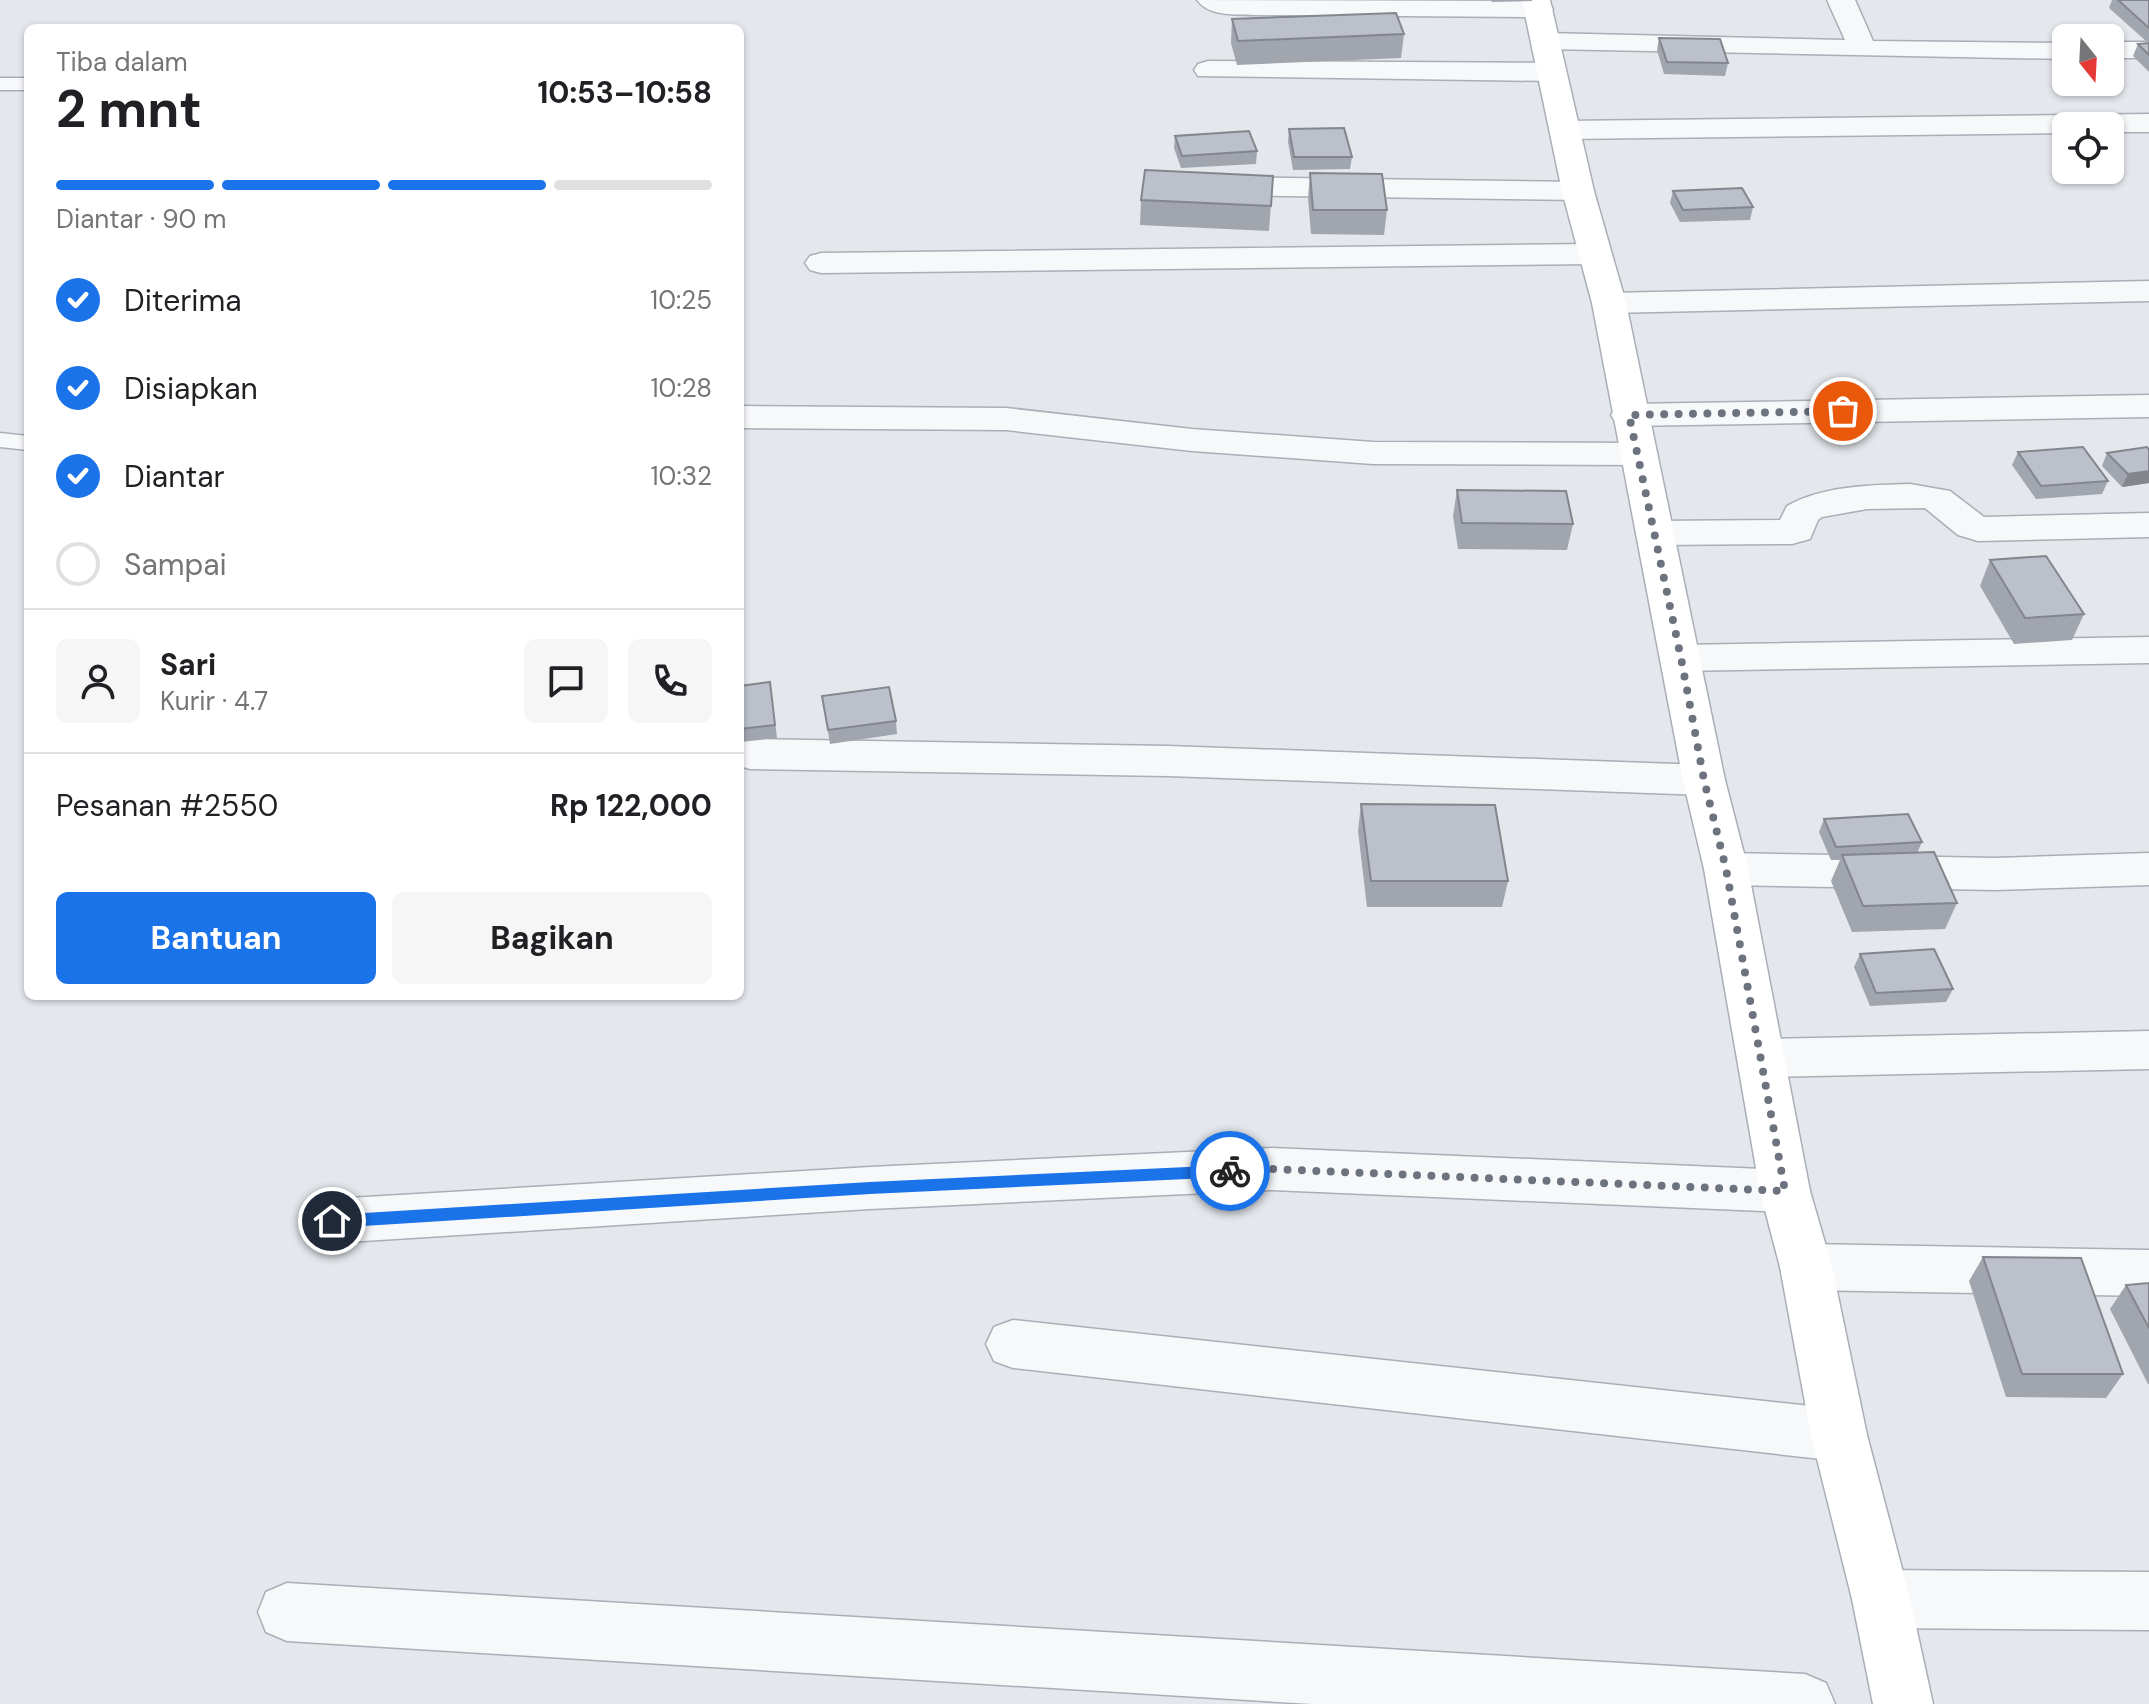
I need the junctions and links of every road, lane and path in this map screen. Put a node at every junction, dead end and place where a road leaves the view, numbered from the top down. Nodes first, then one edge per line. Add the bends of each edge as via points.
1 (1211, 0) edge
2 (1841, 0) edge
3 (1543, 30) edge
4 (1863, 49) junction
5 (2124, 50) edge
6 (2149, 50) edge
7 (2052, 51) edge
8 (1208, 70) dead end
9 (0, 84) edge
10 (24, 84) edge
11 (2149, 123) edge
12 (1565, 130) junction
13 (1185, 186) edge
14 (1578, 191) junction
15 (1594, 254) junction
16 (821, 263) dead end
17 (2149, 291) edge
18 (1609, 303) junction
19 (2149, 406) edge
20 (744, 417) edge
21 (1634, 434) junction
22 (0, 440) edge
23 (24, 443) edge
24 (2149, 525) edge
25 (1655, 533) junction
26 (2149, 650) edge
27 (1681, 658) junction
28 (750, 754) dead end
29 (1704, 780) junction
30 (1726, 869) junction
31 (2149, 869) edge
32 (2149, 1050) edge
33 (1761, 1058) junction
34 (1785, 1191) junction
35 (332, 1221) dead end
36 (1806, 1267) junction
37 (2149, 1273) edge
38 (1013, 1344) dead end
39 (1839, 1435) junction
40 (1881, 1599) junction
41 (2149, 1601) edge
42 (287, 1612) dead end
43 (1805, 1704) edge
44 (1903, 1704) edge

1 - 3 street
2 - 4 street
3 - 4 street
3 - 8 street
3 - 12 main road
4 - 7 street
5 - 6 street
9 - 10 lane
11 - 12 street
12 - 14 main road
13 - 14 street
14 - 15 main road
15 - 16 street
15 - 18 main road
17 - 18 street
18 - 21 main road
19 - 21 street
20 - 21 street via 1006,419 1373,453
21 - 25 main road
22 - 23 lane
24 - 25 street via 1978,529 1937,499 1896,497 1812,505 1800,514 1797,531 1792,532
25 - 27 main road
26 - 27 street
27 - 29 main road
28 - 29 street via 1168,761
29 - 30 main road
30 - 31 street via 1995,874
30 - 33 main road
32 - 33 street
33 - 34 main road
34 - 35 street via 1272,1169
34 - 36 main road
36 - 37 street
36 - 39 main road
38 - 39 street
39 - 40 main road
40 - 41 street
40 - 44 main road
42 - 43 street

